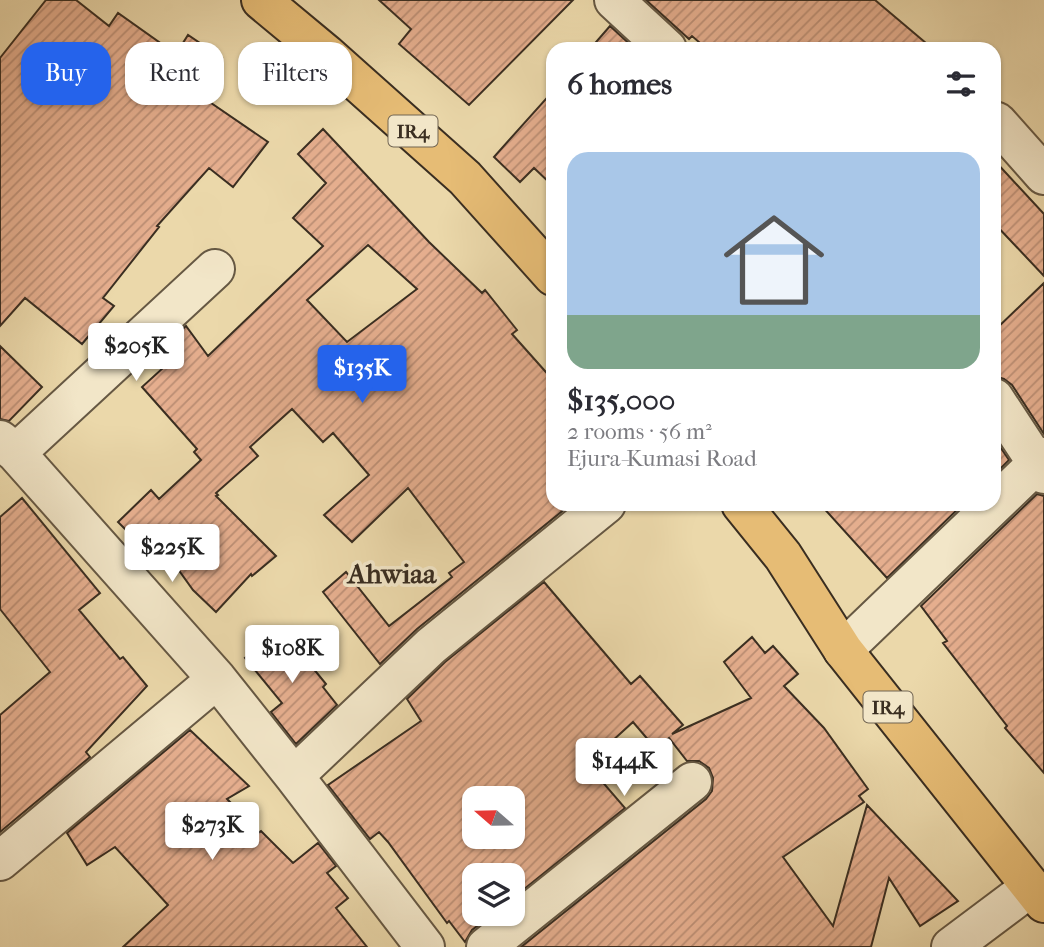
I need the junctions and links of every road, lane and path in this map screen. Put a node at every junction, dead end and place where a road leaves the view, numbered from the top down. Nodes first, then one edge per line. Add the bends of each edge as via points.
1 (261, 0) edge
2 (614, 0) edge
3 (659, 42) edge
4 (1001, 125) edge
5 (1044, 175) edge
6 (546, 268) edge
7 (215, 270) dead end
8 (1001, 408) edge
9 (8, 447) edge
10 (1041, 466) edge
11 (1001, 503) edge
12 (597, 511) edge
13 (747, 511) edge
14 (992, 511) edge
15 (842, 650) junction
16 (217, 679) junction
17 (293, 776) junction
18 (692, 782) dead end
19 (0, 861) edge
20 (1037, 895) edge
21 (425, 947) edge
22 (486, 947) edge
23 (951, 947) edge

1 - 6 main road, IR4 via 466,178
2 - 3 street
4 - 5 street
7 - 9 street
8 - 10 street
9 - 16 street
10 - 11 street
12 - 17 street via 430,646
13 - 15 main road, IR4 via 783,556
14 - 15 street
15 - 20 main road, IR4
16 - 17 street
16 - 19 street
17 - 21 street
18 - 22 street
20 - 23 street

